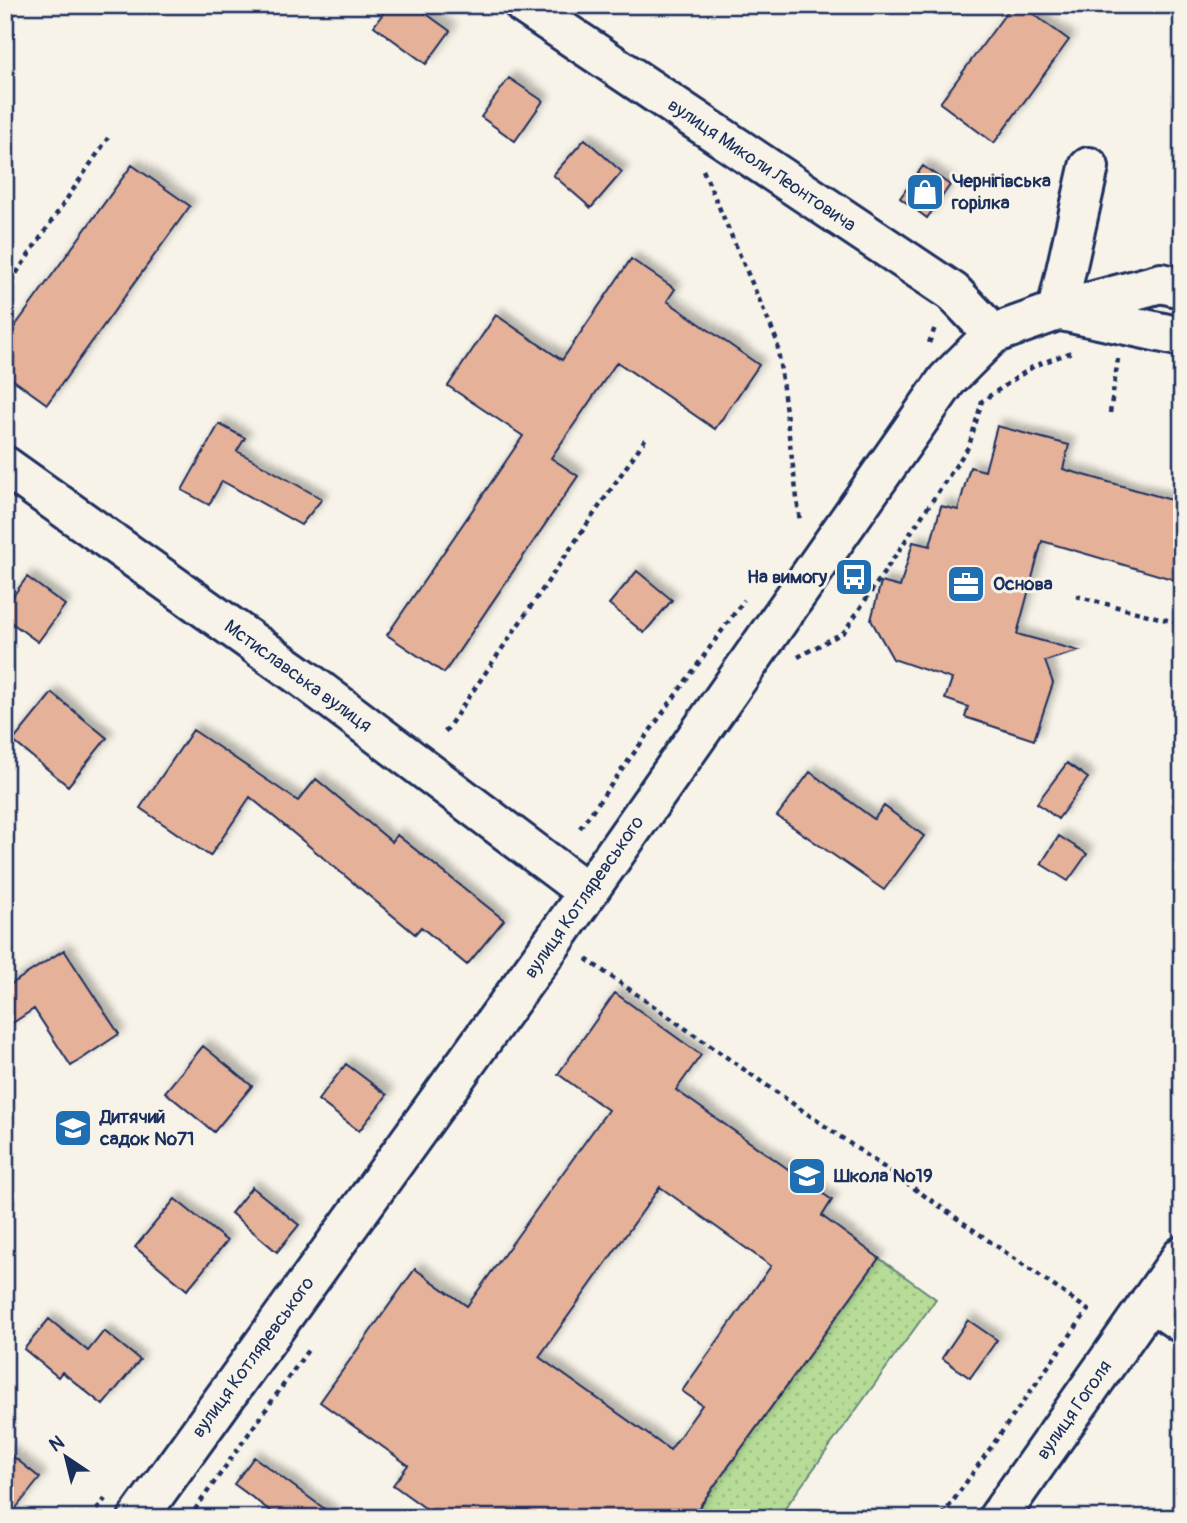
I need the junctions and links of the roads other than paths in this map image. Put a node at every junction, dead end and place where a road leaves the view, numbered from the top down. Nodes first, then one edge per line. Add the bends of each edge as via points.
1 (524, 5) edge
2 (1089, 167) dead end
3 (1182, 288) edge
4 (1057, 311) junction
5 (993, 334) junction
6 (1182, 337) edge
7 (5, 466) edge
8 (587, 892) junction
9 (1182, 1256) edge
10 (1150, 1301) junction
11 (1182, 1323) edge
12 (138, 1518) edge
13 (998, 1518) edge

1 - 5 street, вулиця Миколи Леонтовича via 953,292
2 - 4 street
3 - 4 street, вулиця Котляревського via 1161,284
4 - 5 street, вулиця Котляревського
4 - 6 street
5 - 8 street, вулиця Котляревського via 947,380
7 - 8 street, Мстиславська вулиця via 303,678
8 - 12 street, вулиця Котляревського
9 - 10 street, вулиця Гоголя
10 - 11 street
10 - 13 street, вулиця Гоголя

